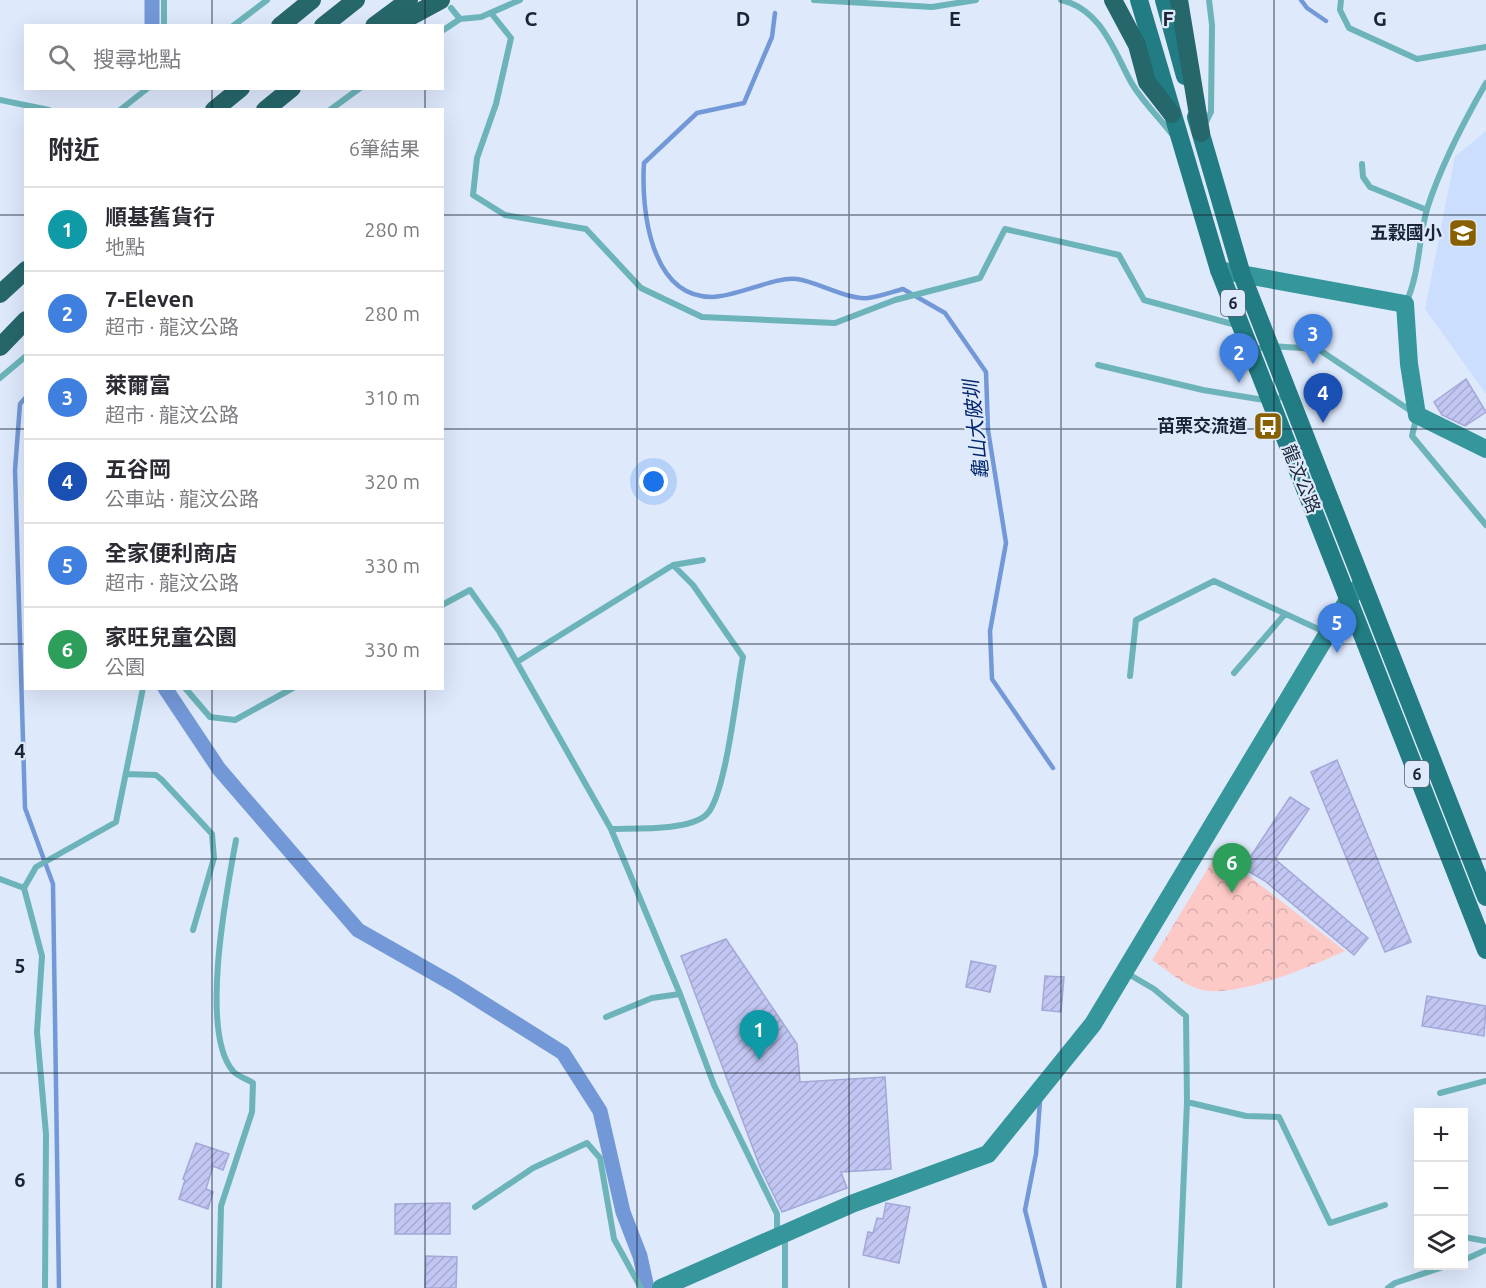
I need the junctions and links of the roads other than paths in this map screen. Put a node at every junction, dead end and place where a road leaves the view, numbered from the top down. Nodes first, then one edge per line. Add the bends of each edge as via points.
1 (164, 0) edge
2 (267, 0) edge
3 (312, 0) edge
4 (356, 0) edge
5 (409, 0) edge
6 (520, 0) edge
7 (814, 0) edge
8 (976, 0) edge
9 (1061, 0) edge
10 (1113, 0) edge
11 (1139, 0) edge
12 (1164, 0) edge
13 (1179, 0) edge
14 (1209, 0) edge
15 (1341, 0) edge
16 (446, 4) edge
17 (491, 13) junction
18 (460, 19) junction
19 (164, 24) edge
20 (236, 24) edge
21 (282, 24) edge
22 (326, 24) edge
23 (377, 24) edge
24 (398, 24) edge
25 (444, 30) edge
26 (1486, 47) edge
27 (1486, 83) edge
28 (145, 90) edge
29 (220, 90) edge
30 (239, 90) edge
31 (290, 90) edge
32 (357, 90) edge
33 (0, 100) edge
34 (39, 108) edge
35 (123, 108) edge
36 (207, 108) edge
37 (216, 108) edge
38 (268, 108) edge
39 (333, 108) edge
40 (1172, 114) junction
41 (1201, 134) junction
42 (1184, 148) junction
43 (1362, 164) dead end
44 (1215, 174) junction
45 (1192, 179) junction
46 (1427, 210) junction
47 (1219, 270) junction
48 (24, 272) edge
49 (1242, 275) junction
50 (0, 294) edge
51 (1405, 304) junction
52 (24, 322) edge
53 (1242, 327) junction
54 (1270, 346) junction
55 (0, 347) edge
56 (1251, 351) junction
57 (24, 358) edge
58 (1098, 365) dead end
59 (0, 378) edge
60 (1289, 394) junction
61 (1270, 401) junction
62 (1417, 415) junction
63 (1486, 449) edge
64 (1486, 525) edge
65 (703, 560) dead end
66 (674, 565) junction
67 (1363, 583) junction
68 (1349, 598) junction
69 (444, 604) edge
70 (1286, 614) junction
71 (1328, 633) junction
72 (518, 662) junction
73 (1234, 673) dead end
74 (1130, 676) dead end
75 (143, 690) edge
76 (187, 690) edge
77 (288, 690) edge
78 (126, 774) junction
79 (611, 829) junction
80 (236, 840) dead end
81 (0, 879) edge
82 (24, 888) junction
83 (1486, 897) edge
84 (193, 930) dead end
85 (1486, 950) edge
86 (1124, 972) junction
87 (680, 994) junction
88 (606, 1017) dead end
89 (1486, 1081) edge
90 (1440, 1093) dead end
91 (1187, 1102) junction
92 (1385, 1205) dead end
93 (475, 1207) dead end
94 (781, 1235) junction
95 (1468, 1238) edge
96 (1486, 1241) edge
97 (1486, 1250) edge
98 (1468, 1258) edge
99 (1433, 1270) edge
100 (45, 1288) edge
101 (219, 1288) edge
102 (641, 1288) edge
103 (661, 1288) edge
104 (785, 1288) edge
105 (1179, 1288) edge
106 (1388, 1288) edge

1 - 19 lane
2 - 20 lane
3 - 21 highway
4 - 22 highway
5 - 23 highway
6 - 17 lane
7 - 8 lane via 932,6
9 - 42 lane via 1090,16 1113,41 1132,83
10 - 40 highway via 1137,45 1147,82
11 - 40 main road, 龍汶公路 / 6
12 - 41 main road, 龍汶公路 / 6
13 - 41 highway
14 - 41 lane via 1211,112
15 - 26 lane via 1340,10 1349,28 1417,59
16 - 18 lane
16 - 24 highway
17 - 18 lane
17 - 53 lane via 511,38 496,104 477,158 473,195 505,215 586,229 641,288 702,317 835,323 906,297 980,278 1005,229 1119,255 1144,300
18 - 25 lane
27 - 46 lane via 1456,136
28 - 35 lane
29 - 36 highway
30 - 37 highway
31 - 38 highway
32 - 39 lane
33 - 34 lane
40 - 42 main road, 龍汶公路 / 6
41 - 44 main road, 龍汶公路 / 6
42 - 45 main road, 龍汶公路 / 6
43 - 46 lane via 1363,177 1370,187
44 - 45 main road
44 - 49 main road, 龍汶公路 / 6
45 - 47 main road, 龍汶公路 / 6
46 - 51 lane via 1415,283
47 - 49 street
47 - 53 main road, 龍汶公路 / 6
48 - 50 highway
49 - 51 street
49 - 54 main road, 龍汶公路 / 6
51 - 62 street
52 - 55 highway
53 - 56 main road, 龍汶公路 / 6
54 - 56 lane
54 - 60 main road, 龍汶公路 / 6
54 - 62 lane via 1318,349
56 - 61 main road, 龍汶公路 / 6
57 - 59 lane
58 - 61 lane
60 - 61 lane
60 - 67 main road, 龍汶公路 / 6
61 - 68 main road, 龍汶公路 / 6
62 - 63 street
62 - 64 lane via 1412,436
65 - 66 lane
66 - 72 lane
66 - 79 lane via 693,585 743,657 732,738 713,804 706,815 673,827
67 - 68 street
67 - 83 main road, 龍汶公路 / 6
68 - 71 street
68 - 85 main road, 龍汶公路 / 6
69 - 72 lane via 470,590
70 - 71 lane
70 - 73 lane
70 - 74 lane via 1214,581 1136,620
71 - 86 street
72 - 79 lane
75 - 78 lane
76 - 77 lane via 210,717 235,720
78 - 82 lane via 116,822 36,867
78 - 84 lane via 156,775 212,834 214,858
79 - 87 lane
80 - 101 lane via 215,984 221,1046 233,1071 253,1083 252,1112 221,1206
81 - 82 lane
82 - 100 lane via 42,956 38,1032 46,1134
86 - 91 lane via 1154,989 1186,1016
86 - 94 street via 1093,1024 988,1154 854,1203
87 - 88 lane via 652,998
87 - 94 lane via 714,1085 777,1214
89 - 90 lane
91 - 92 lane via 1246,1116 1279,1117 1330,1223
91 - 105 lane
93 - 102 lane via 533,1168 587,1143 600,1158 614,1239
94 - 103 street
94 - 104 lane
95 - 96 lane
97 - 98 lane
99 - 106 lane

